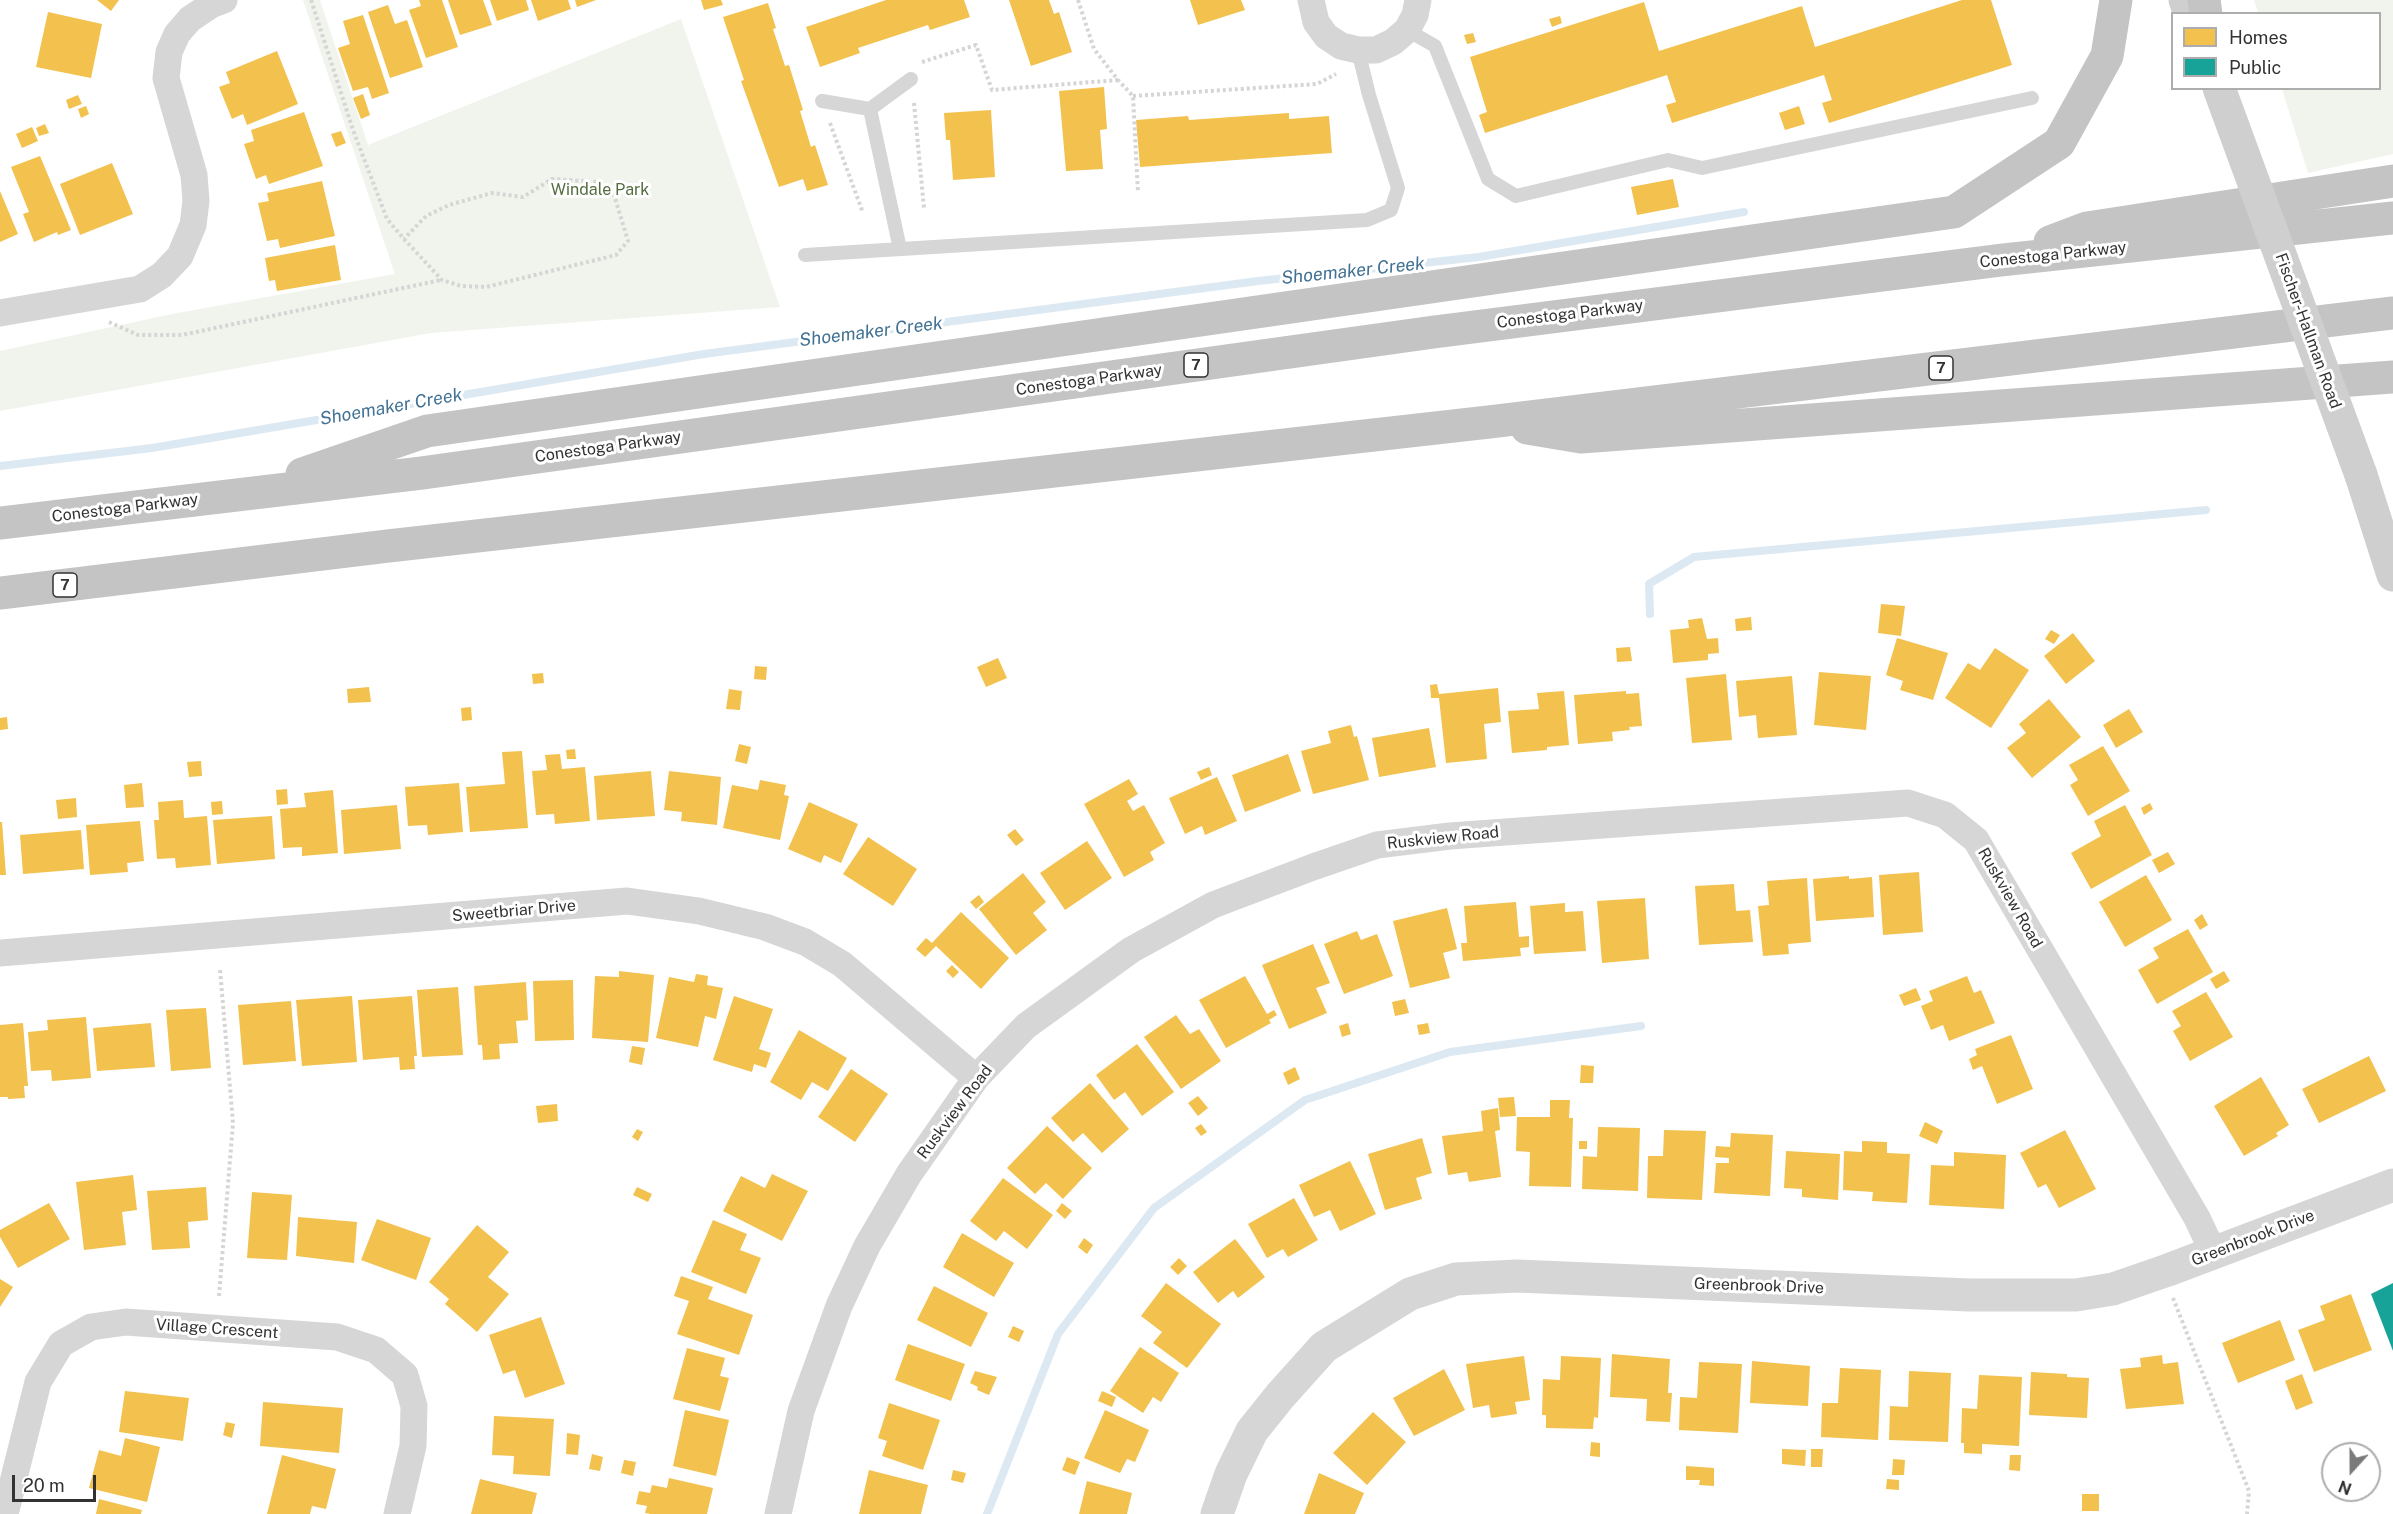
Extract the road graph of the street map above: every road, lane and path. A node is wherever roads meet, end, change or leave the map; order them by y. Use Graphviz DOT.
graph roads {
  1 [pos="224,0"];
  2 [pos="310,0"];
  3 [pos="1078,0"];
  4 [pos="1311,0"];
  5 [pos="1418,0"];
  6 [pos="2116,0"];
  7 [pos="1407,30"];
  8 [pos="1358,50"];
  9 [pos="1337,74"];
  10 [pos="911,79"];
  11 [pos="1118,80"];
  12 [pos="2220,90"];
  13 [pos="1133,96"];
  14 [pos="2032,98"];
  15 [pos="822,101"];
  16 [pos="870,109"];
  17 [pos="2393,181"];
  18 [pos="1138,193"];
  19 [pos="924,208"];
  20 [pos="862,213"];
  21 [pos="2393,218"];
  22 [pos="404,239"];
  23 [pos="900,249"];
  24 [pos="805,255"];
  25 [pos="2002,260"];
  26 [pos="442,280"];
  27 [pos="86,300"];
  28 [pos="0,313"];
  29 [pos="2393,313"];
  30 [pos="2393,377"];
  31 [pos="1489,422"];
  32 [pos="243,494"];
  33 [pos="0,523"];
  34 [pos="2393,575"];
  35 [pos="0,593"];
  36 [pos="0,953"];
  37 [pos="220,969"];
  38 [pos="976,1078"];
  39 [pos="2393,1185"];
  40 [pos="2214,1252"];
  41 [pos="219,1296"];
  42 [pos="2172,1296"];
  43 [pos="5,1514"];
  44 [pos="397,1514"];
  45 [pos="778,1514"];
  46 [pos="1217,1514"];
  47 [pos="2247,1514"];
  1 -- 27 [label="street"];
  2 -- 22 [label="path"];
  3 -- 11 [label="path"];
  4 -- 8 [label="street"];
  5 -- 7 [label="street"];
  6 -- 32 [label="highway"];
  7 -- 8 [label="street"];
  7 -- 14 [label="lane"];
  8 -- 23 [label="lane"];
  9 -- 13 [label="path"];
  10 -- 11 [label="path"];
  10 -- 16 [label="lane"];
  10 -- 19 [label="path"];
  11 -- 13 [label="path"];
  12 -- 34 [label="main road, Fischer-Hallman Road, bridge"];
  13 -- 18 [label="path"];
  15 -- 16 [label="lane"];
  15 -- 20 [label="path"];
  16 -- 23 [label="lane"];
  17 -- 25 [label="highway"];
  21 -- 25 [label="highway, Conestoga Parkway / 7"];
  22 -- 26 [label="path"];
  22 -- 26 [label="path"];
  23 -- 24 [label="lane"];
  25 -- 32 [label="highway, Conestoga Parkway / 7"];
  26 -- 27 [label="path"];
  27 -- 28 [label="street"];
  29 -- 31 [label="highway, 7"];
  30 -- 31 [label="highway"];
  31 -- 35 [label="highway, 7"];
  32 -- 33 [label="highway, Conestoga Parkway / 7"];
  36 -- 38 [label="street, Sweetbriar Drive"];
  37 -- 41 [label="path"];
  38 -- 40 [label="street, Ruskview Road"];
  38 -- 45 [label="street, Ruskview Road"];
  39 -- 40 [label="street, Greenbrook Drive"];
  40 -- 46 [label="street, Greenbrook Drive"];
  42 -- 47 [label="path"];
  43 -- 44 [label="street, Village Crescent"];
}
